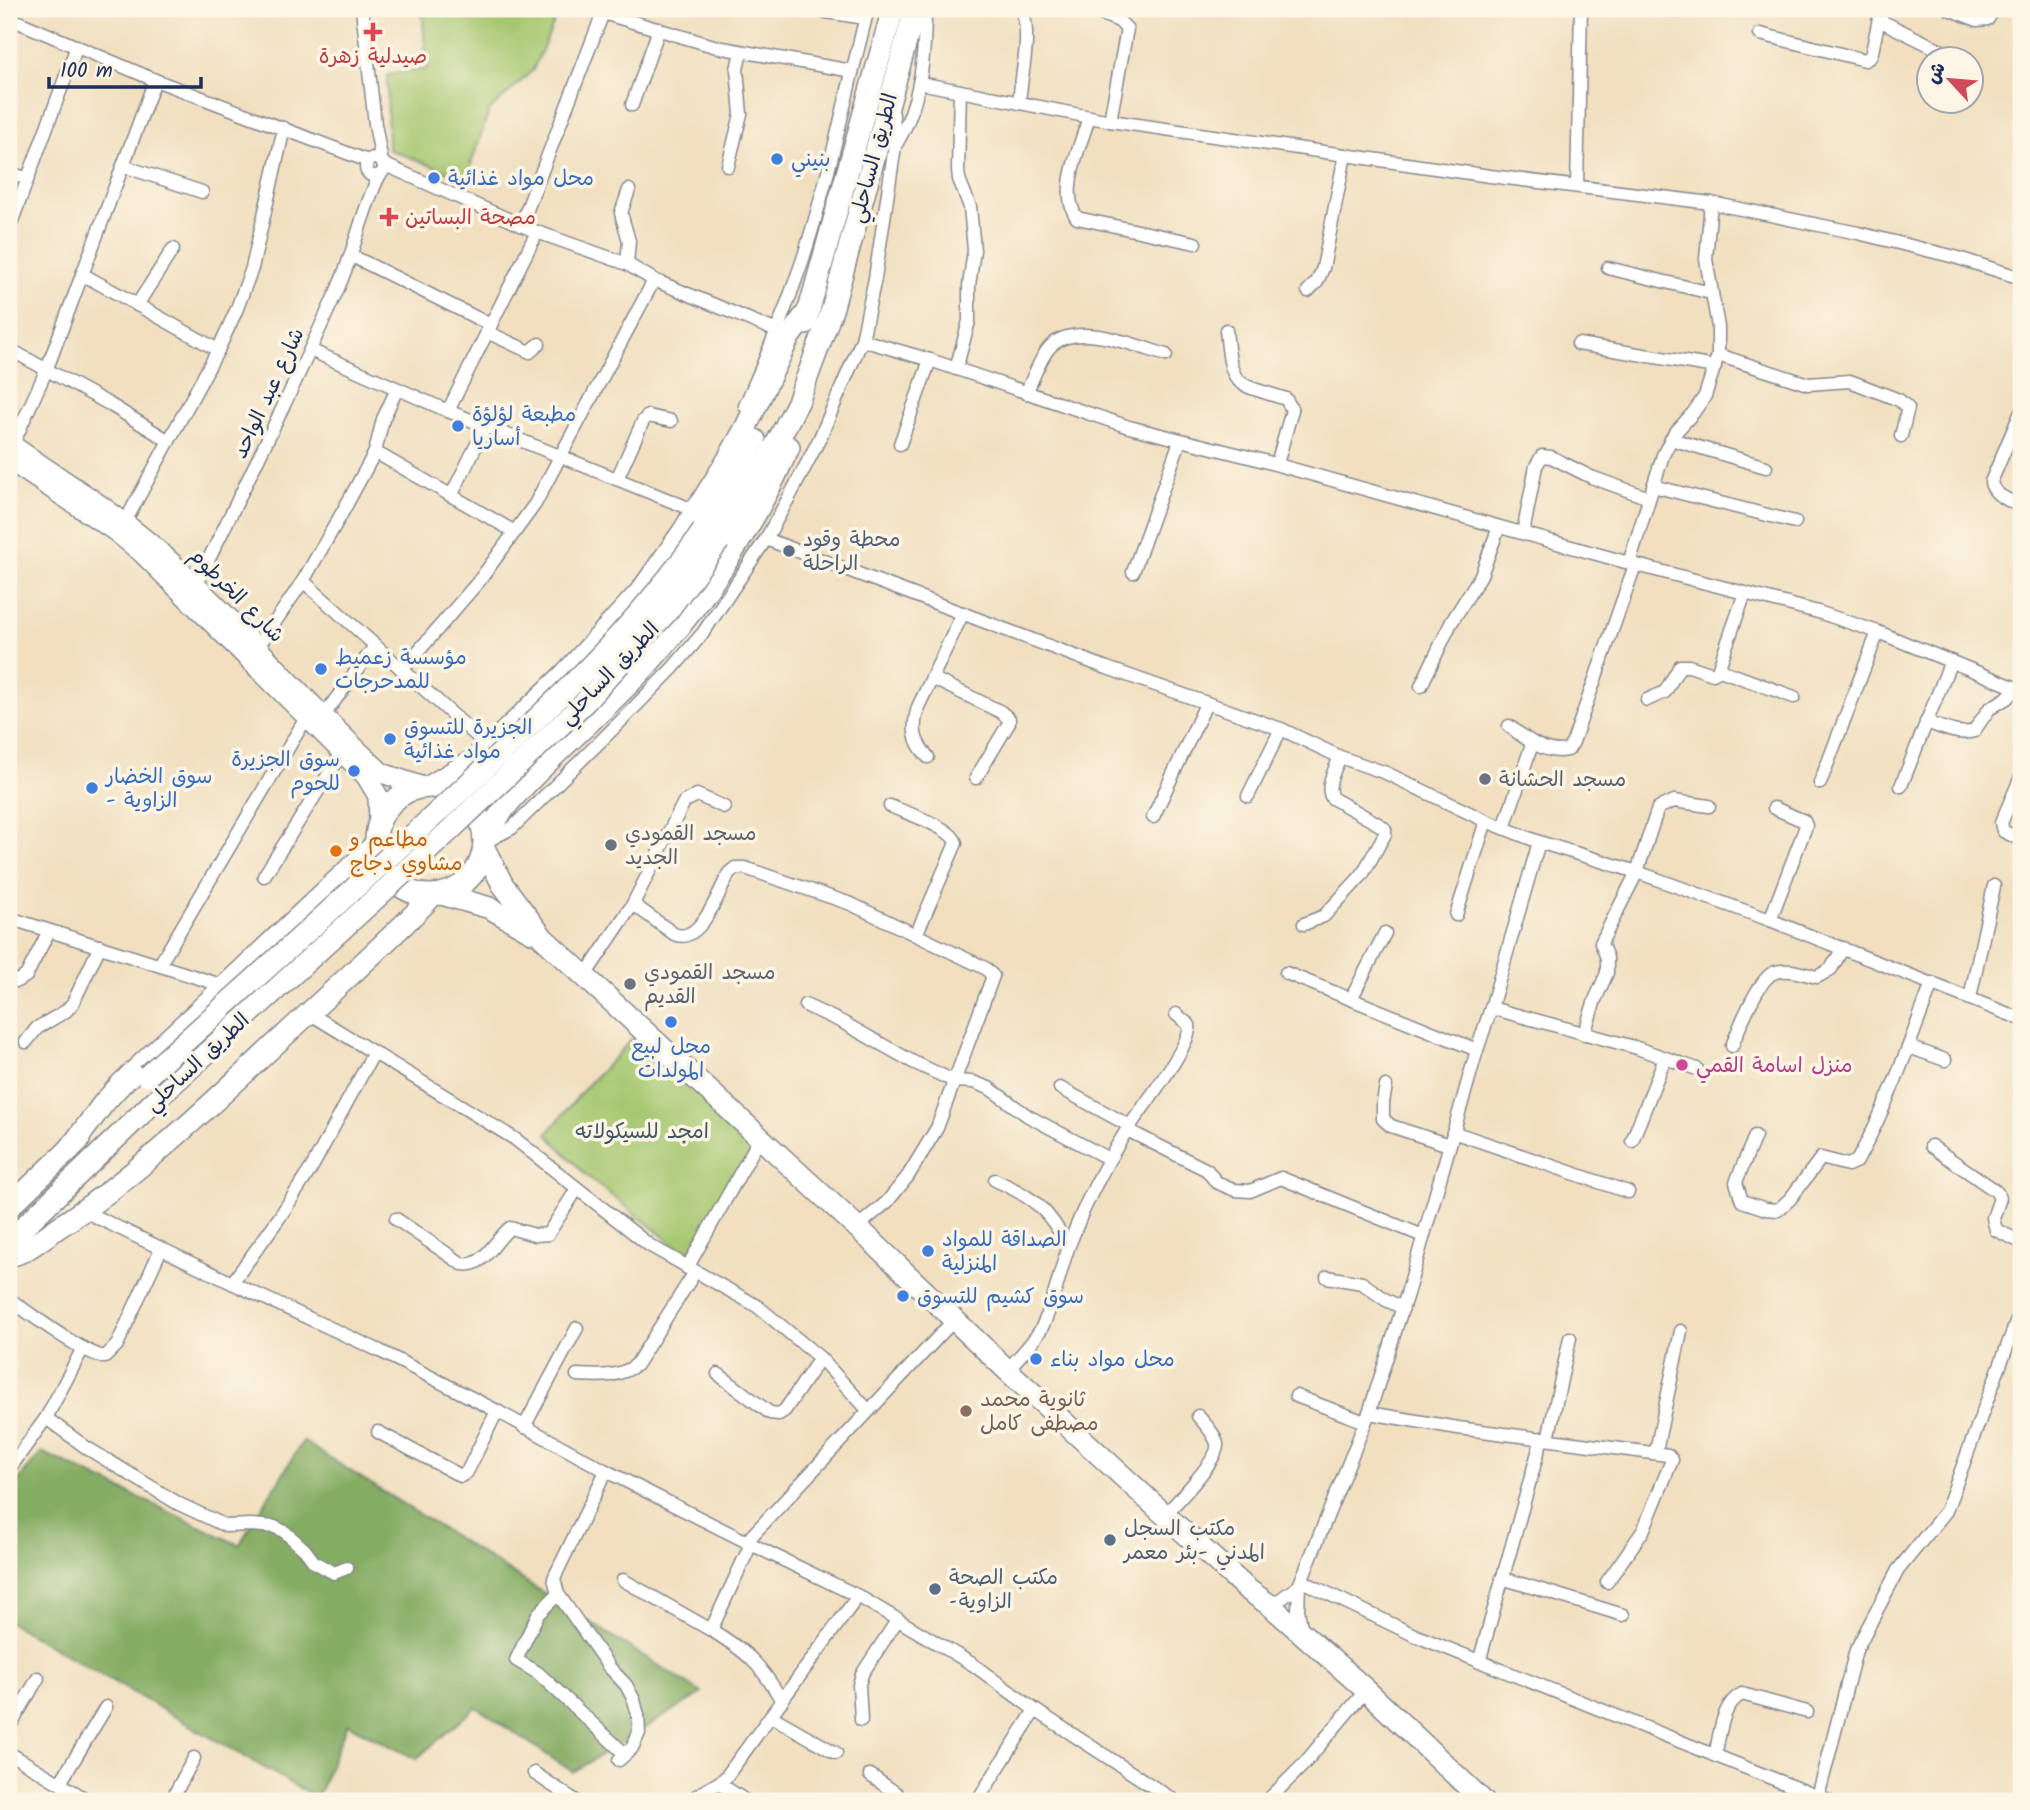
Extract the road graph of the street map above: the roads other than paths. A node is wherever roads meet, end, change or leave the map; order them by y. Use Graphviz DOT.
graph roads {
  1 [pos="362,9"];
  2 [pos="808,9"];
  3 [pos="893,9"];
  4 [pos="915,9"];
  5 [pos="925,9"];
  6 [pos="1022,9"];
  7 [pos="1089,9"];
  8 [pos="1581,9"];
  9 [pos="1652,9"];
  10 [pos="1949,9"];
  11 [pos="1994,9"];
  12 [pos="601,11"];
  13 [pos="1683,11"];
  14 [pos="866,13"];
  15 [pos="1880,14"];
  16 [pos="9,19"];
  17 [pos="659,29"];
  18 [pos="1760,34"];
  19 [pos="77,46"];
  20 [pos="1936,46"];
  21 [pos="741,52"];
  22 [pos="852,71"];
  23 [pos="155,80"];
  24 [pos="893,83"];
  25 [pos="920,83"];
  26 [pos="960,91"];
  27 [pos="1019,103"];
  28 [pos="632,105"];
  29 [pos="1089,117"];
  30 [pos="1111,121"];
  31 [pos="284,128"];
  32 [pos="895,146"];
  33 [pos="1345,155"];
  34 [pos="123,166"];
  35 [pos="729,166"];
  36 [pos="375,167"];
  37 [pos="9,173"];
  38 [pos="26,178"];
  39 [pos="1577,186"];
  40 [pos="629,190"];
  41 [pos="202,192"];
  42 [pos="1711,202"];
  43 [pos="521,225"];
  44 [pos="9,229"];
  45 [pos="537,232"];
  46 [pos="1195,243"];
  47 [pos="173,249"];
  48 [pos="352,256"];
  49 [pos="627,264"];
  50 [pos="1608,268"];
  51 [pos="82,274"];
  52 [pos="2021,278"];
  53 [pos="654,280"];
  54 [pos="1308,291"];
  55 [pos="1711,293"];
  56 [pos="137,305"];
  57 [pos="489,328"];
  58 [pos="1226,330"];
  59 [pos="777,331"];
  60 [pos="862,340"];
  61 [pos="539,344"];
  62 [pos="1578,344"];
  63 [pos="9,349"];
  64 [pos="218,350"];
  65 [pos="310,350"];
  66 [pos="1166,355"];
  67 [pos="930,360"];
  68 [pos="1716,361"];
  69 [pos="956,369"];
  70 [pos="46,371"];
  71 [pos="397,389"];
  72 [pos="1026,393"];
  73 [pos="798,402"];
  74 [pos="448,411"];
  75 [pos="2021,412"];
  76 [pos="671,421"];
  77 [pos="486,426"];
  78 [pos="1901,436"];
  79 [pos="1671,439"];
  80 [pos="169,441"];
  81 [pos="1180,441"];
  82 [pos="900,444"];
  83 [pos="10,450"];
  84 [pos="375,452"];
  85 [pos="560,457"];
  86 [pos="1277,464"];
  87 [pos="1766,467"];
  88 [pos="617,479"];
  89 [pos="1651,492"];
  90 [pos="451,496"];
  91 [pos="2020,507"];
  92 [pos="125,522"];
  93 [pos="1795,522"];
  94 [pos="702,523"];
  95 [pos="1499,527"];
  96 [pos="515,532"];
  97 [pos="1523,533"];
  98 [pos="766,539"];
  99 [pos="1632,564"];
  100 [pos="1133,572"];
  101 [pos="303,581"];
  102 [pos="190,590"];
  103 [pos="1745,593"];
  104 [pos="962,613"];
  105 [pos="1878,632"];
  106 [pos="375,646"];
  107 [pos="257,648"];
  108 [pos="1951,661"];
  109 [pos="402,670"];
  110 [pos="1720,670"];
  111 [pos="932,678"];
  112 [pos="1421,686"];
  113 [pos="2019,689"];
  114 [pos="1794,697"];
  115 [pos="1647,699"];
  116 [pos="1206,704"];
  117 [pos="315,717"];
  118 [pos="1926,722"];
  119 [pos="1509,726"];
  120 [pos="1281,729"];
  121 [pos="1532,744"];
  122 [pos="489,747"];
  123 [pos="342,754"];
  124 [pos="928,757"];
  125 [pos="1340,757"];
  126 [pos="976,778"];
  127 [pos="2021,778"];
  128 [pos="1820,783"];
  129 [pos="426,786"];
  130 [pos="1901,786"];
  131 [pos="1248,796"];
  132 [pos="890,806"];
  133 [pos="1709,806"];
  134 [pos="724,807"];
  135 [pos="1774,808"];
  136 [pos="1153,817"];
  137 [pos="1486,821"];
  138 [pos="379,822"];
  139 [pos="1504,828"];
  140 [pos="2021,840"];
  141 [pos="484,842"];
  142 [pos="1539,842"];
  143 [pos="376,844"];
  144 [pos="1637,872"];
  145 [pos="264,876"];
  146 [pos="1994,886"];
  147 [pos="437,895"];
  148 [pos="633,904"];
  149 [pos="1456,915"];
  150 [pos="9,918"];
  151 [pos="1769,920"];
  152 [pos="1304,924"];
  153 [pos="49,931"];
  154 [pos="1385,933"];
  155 [pos="916,935"];
  156 [pos="542,939"];
  157 [pos="100,946"];
  158 [pos="1843,948"];
  159 [pos="160,964"];
  160 [pos="1286,973"];
  161 [pos="584,976"];
  162 [pos="9,978"];
  163 [pos="1932,983"];
  164 [pos="224,986"];
  165 [pos="1970,998"];
  166 [pos="1351,999"];
  167 [pos="804,1005"];
  168 [pos="1491,1008"];
  169 [pos="309,1013"];
  170 [pos="1176,1014"];
  171 [pos="2021,1019"];
  172 [pos="1584,1034"];
  173 [pos="26,1042"];
  174 [pos="1732,1046"];
  175 [pos="1909,1047"];
  176 [pos="1477,1049"];
  177 [pos="373,1054"];
  178 [pos="1665,1058"];
  179 [pos="1945,1060"];
  180 [pos="1697,1069"];
  181 [pos="954,1082"];
  182 [pos="1386,1086"];
  183 [pos="1060,1088"];
  184 [pos="1128,1128"];
  185 [pos="1453,1132"];
  186 [pos="1755,1136"];
  187 [pos="760,1138"];
  188 [pos="1632,1141"];
  189 [pos="1449,1145"];
  190 [pos="1931,1146"];
  191 [pos="69,1150"];
  192 [pos="1109,1159"];
  193 [pos="995,1180"];
  194 [pos="577,1189"];
  195 [pos="1628,1192"];
  196 [pos="12,1199"];
  197 [pos="84,1211"];
  198 [pos="396,1219"];
  199 [pos="857,1227"];
  200 [pos="1423,1236"];
  201 [pos="9,1241"];
  202 [pos="2021,1242"];
  203 [pos="1068,1247"];
  204 [pos="161,1248"];
  205 [pos="9,1256"];
  206 [pos="691,1270"];
  207 [pos="1327,1277"];
  208 [pos="232,1283"];
  209 [pos="9,1299"];
  210 [pos="1403,1307"];
  211 [pos="2021,1310"];
  212 [pos="954,1320"];
  213 [pos="577,1328"];
  214 [pos="1681,1331"];
  215 [pos="1570,1338"];
  216 [pos="83,1348"];
  217 [pos="820,1358"];
  218 [pos="1007,1370"];
  219 [pos="718,1374"];
  220 [pos="577,1375"];
  221 [pos="1296,1396"];
  222 [pos="868,1410"];
  223 [pos="497,1411"];
  224 [pos="1198,1416"];
  225 [pos="46,1418"];
  226 [pos="1366,1418"];
  227 [pos="524,1427"];
  228 [pos="378,1432"];
  229 [pos="1545,1439"];
  230 [pos="1656,1451"];
  231 [pos="9,1469"];
  232 [pos="606,1471"];
  233 [pos="1165,1515"];
  234 [pos="748,1543"];
  235 [pos="347,1568"];
  236 [pos="1502,1578"];
  237 [pos="623,1580"];
  238 [pos="1301,1583"];
  239 [pos="1606,1583"];
  240 [pos="1247,1589"];
  241 [pos="558,1594"];
  242 [pos="858,1595"];
  243 [pos="1271,1606"];
  244 [pos="1623,1615"];
  245 [pos="898,1619"];
  246 [pos="711,1630"];
  247 [pos="1303,1634"];
  248 [pos="1479,1662"];
  249 [pos="38,1678"];
  250 [pos="1362,1695"];
  251 [pos="782,1700"];
  252 [pos="106,1707"];
  253 [pos="1035,1710"];
  254 [pos="1807,1712"];
  255 [pos="771,1716"];
  256 [pos="861,1720"];
  257 [pos="9,1728"];
  258 [pos="9,1753"];
  259 [pos="836,1753"];
  260 [pos="1715,1756"];
  261 [pos="194,1758"];
  262 [pos="534,1773"];
  263 [pos="870,1775"];
  264 [pos="1447,1777"];
  265 [pos="60,1783"];
  266 [pos="720,1784"];
  267 [pos="979,1798"];
  268 [pos="1824,1799"];
  269 [pos="89,1801"];
  270 [pos="171,1801"];
  271 [pos="576,1801"];
  272 [pos="691,1801"];
  273 [pos="746,1801"];
  274 [pos="894,1801"];
  275 [pos="1175,1801"];
  276 [pos="1267,1801"];
  277 [pos="1463,1801"];
  278 [pos="1483,1801"];
  1 -- 36 [label="street, شارع عبد الواحد"];
  2 -- 14 [label="street"];
  3 -- 94 [label="highway, الطريق الساحلي"];
  4 -- 24 [label="highway, الطريق الساحلي"];
  5 -- 25 [label="street"];
  6 -- 27 [label="street"];
  7 -- 30 [label="street"];
  8 -- 39 [label="street"];
  9 -- 13 [label="street"];
  10 -- 11 [label="street"];
  12 -- 17 [label="street"];
  12 -- 43 [label="street"];
  14 -- 22 [label="street"];
  15 -- 18 [label="street"];
  15 -- 20 [label="street"];
  16 -- 19 [label="street"];
  17 -- 21 [label="street"];
  17 -- 28 [label="street"];
  19 -- 23 [label="street"];
  19 -- 38 [label="street"];
  21 -- 22 [label="street"];
  21 -- 35 [label="street"];
  22 -- 59 [label="street"];
  23 -- 31 [label="street"];
  23 -- 34 [label="street"];
  24 -- 32 [label="street"];
  24 -- 73 [label="highway, الطريق الساحلي"];
  25 -- 26 [label="street"];
  25 -- 32 [label="street"];
  26 -- 27 [label="street"];
  26 -- 69 [label="street"];
  27 -- 29 [label="street"];
  29 -- 30 [label="street"];
  29 -- 46 [label="street"];
  30 -- 33 [label="street"];
  31 -- 36 [label="street"];
  31 -- 64 [label="street"];
  32 -- 60 [label="street"];
  33 -- 39 [label="street"];
  33 -- 54 [label="street"];
  34 -- 41 [label="street"];
  34 -- 51 [label="street"];
  36 -- 43 [label="street"];
  36 -- 48 [label="street, شارع عبد الواحد"];
  37 -- 38 [label="street"];
  38 -- 44 [label="street"];
  39 -- 42 [label="street"];
  40 -- 49 [label="street"];
  42 -- 52 [label="street"];
  42 -- 55 [label="street"];
  43 -- 45 [label="street"];
  45 -- 49 [label="street"];
  45 -- 57 [label="street"];
  47 -- 56 [label="street"];
  48 -- 57 [label="street"];
  48 -- 65 [label="street, شارع عبد الواحد"];
  49 -- 53 [label="street"];
  50 -- 55 [label="street"];
  51 -- 56 [label="street"];
  51 -- 70 [label="street"];
  53 -- 59 [label="street"];
  53 -- 85 [label="street"];
  55 -- 68 [label="street"];
  56 -- 64 [label="street"];
  57 -- 61 [label="street"];
  57 -- 74 [label="street"];
  58 -- 86 [label="street"];
  59 -- 94 [label="street"];
  60 -- 67 [label="street"];
  60 -- 98 [label="street"];
  62 -- 68 [label="street"];
  63 -- 70 [label="street"];
  64 -- 80 [label="street"];
  65 -- 71 [label="street"];
  65 -- 102 [label="street, شارع عبد الواحد"];
  66 -- 72 [label="street"];
  67 -- 69 [label="street"];
  67 -- 82 [label="street"];
  68 -- 78 [label="street"];
  68 -- 79 [label="street"];
  69 -- 72 [label="street"];
  70 -- 80 [label="street"];
  70 -- 83 [label="street"];
  71 -- 74 [label="street"];
  71 -- 84 [label="street"];
  72 -- 81 [label="street"];
  73 -- 94 [label="highway, الطريق الساحلي"];
  73 -- 141 [label="highway"];
  74 -- 77 [label="street"];
  75 -- 91 [label="street"];
  76 -- 88 [label="street"];
  77 -- 85 [label="street"];
  77 -- 90 [label="street"];
  79 -- 87 [label="street"];
  79 -- 89 [label="street"];
  80 -- 92 [label="street"];
  81 -- 86 [label="street"];
  81 -- 100 [label="street"];
  83 -- 92 [label="main road, شارع الخرطوم"];
  83 -- 102 [label="main road, شارع الخرطوم"];
  84 -- 90 [label="street"];
  84 -- 101 [label="street"];
  85 -- 88 [label="street"];
  85 -- 96 [label="street"];
  86 -- 95 [label="street"];
  88 -- 94 [label="street"];
  89 -- 93 [label="street"];
  89 -- 97 [label="street"];
  89 -- 99 [label="street"];
  90 -- 96 [label="street"];
  92 -- 102 [label="main road, شارع الخرطوم"];
  94 -- 122 [label="highway"];
  94 -- 191 [label="highway, الطريق الساحلي, bridge"];
  94 -- 201 [label="highway, الطريق الساحلي, bridge"];
  95 -- 97 [label="street"];
  95 -- 112 [label="street"];
  96 -- 109 [label="street"];
  97 -- 99 [label="street"];
  98 -- 104 [label="street"];
  98 -- 141 [label="street"];
  99 -- 103 [label="street"];
  99 -- 121 [label="street"];
  101 -- 106 [label="street"];
  101 -- 107 [label="street"];
  102 -- 107 [label="main road, شارع الخرطوم"];
  102 -- 117 [label="main road, شارع الخرطوم"];
  103 -- 105 [label="street"];
  103 -- 110 [label="street"];
  104 -- 111 [label="street"];
  104 -- 116 [label="street"];
  105 -- 108 [label="street"];
  105 -- 128 [label="street"];
  106 -- 109 [label="street"];
  106 -- 117 [label="street"];
  107 -- 117 [label="main road, شارع الخرطوم"];
  108 -- 113 [label="street"];
  108 -- 118 [label="street"];
  109 -- 122 [label="street"];
  110 -- 114 [label="street"];
  110 -- 115 [label="street"];
  111 -- 124 [label="street"];
  111 -- 126 [label="street"];
  113 -- 118 [label="street"];
  116 -- 120 [label="street"];
  116 -- 136 [label="street"];
  117 -- 123 [label="main road, شارع الخرطوم"];
  117 -- 129 [label="main road, شارع الخرطوم"];
  117 -- 159 [label="street"];
  118 -- 130 [label="street"];
  119 -- 121 [label="street"];
  120 -- 125 [label="street"];
  120 -- 131 [label="street"];
  121 -- 139 [label="street"];
  122 -- 129 [label="highway"];
  123 -- 138 [label="main road, شارع الخرطوم"];
  123 -- 145 [label="street"];
  125 -- 137 [label="street"];
  125 -- 152 [label="street"];
  127 -- 140 [label="street"];
  129 -- 138 [label="highway"];
  129 -- 141 [label="highway"];
  132 -- 155 [label="street"];
  133 -- 144 [label="street"];
  134 -- 148 [label="street"];
  135 -- 151 [label="street"];
  137 -- 139 [label="street"];
  137 -- 149 [label="street"];
  138 -- 143 [label="highway"];
  139 -- 142 [label="street"];
  141 -- 147 [label="highway"];
  141 -- 156 [label="highway"];
  142 -- 144 [label="street"];
  142 -- 168 [label="street"];
  143 -- 147 [label="highway"];
  143 -- 164 [label="highway"];
  144 -- 151 [label="street"];
  144 -- 172 [label="street"];
  146 -- 165 [label="street"];
  147 -- 156 [label="highway"];
  147 -- 169 [label="highway"];
  148 -- 155 [label="street"];
  148 -- 161 [label="street"];
  150 -- 153 [label="street"];
  151 -- 158 [label="street"];
  153 -- 157 [label="street"];
  153 -- 162 [label="street"];
  154 -- 166 [label="street"];
  155 -- 181 [label="street"];
  156 -- 161 [label="highway"];
  157 -- 159 [label="street"];
  157 -- 173 [label="street"];
  158 -- 163 [label="street"];
  158 -- 174 [label="street"];
  159 -- 164 [label="street"];
  160 -- 166 [label="street"];
  161 -- 187 [label="highway"];
  163 -- 165 [label="street"];
  163 -- 175 [label="street"];
  164 -- 191 [label="highway"];
  165 -- 171 [label="street"];
  166 -- 176 [label="street"];
  167 -- 181 [label="street"];
  168 -- 172 [label="street"];
  168 -- 176 [label="street"];
  169 -- 177 [label="street"];
  169 -- 197 [label="highway"];
  170 -- 184 [label="street"];
  172 -- 178 [label="street"];
  175 -- 179 [label="street"];
  175 -- 186 [label="street"];
  176 -- 185 [label="street"];
  177 -- 194 [label="street"];
  177 -- 208 [label="street"];
  178 -- 180 [label="street"];
  178 -- 188 [label="street"];
  181 -- 192 [label="street"];
  181 -- 199 [label="street"];
  182 -- 189 [label="street"];
  183 -- 184 [label="street"];
  184 -- 192 [label="street"];
  184 -- 200 [label="street"];
  185 -- 189 [label="street"];
  185 -- 195 [label="street"];
  187 -- 199 [label="highway"];
  187 -- 206 [label="street"];
  189 -- 200 [label="street"];
  190 -- 202 [label="street"];
  191 -- 196 [label="highway, الطريق الساحلي"];
  192 -- 203 [label="street"];
  193 -- 203 [label="street"];
  194 -- 198 [label="street"];
  194 -- 206 [label="street"];
  197 -- 204 [label="street"];
  197 -- 205 [label="highway"];
  199 -- 212 [label="highway"];
  200 -- 210 [label="street"];
  203 -- 218 [label="street"];
  204 -- 208 [label="street"];
  204 -- 216 [label="street"];
  206 -- 217 [label="street"];
  206 -- 220 [label="street"];
  207 -- 210 [label="street"];
  208 -- 223 [label="street"];
  209 -- 216 [label="street"];
  210 -- 226 [label="street"];
  211 -- 268 [label="street"];
  212 -- 218 [label="highway"];
  212 -- 222 [label="street"];
  213 -- 227 [label="street"];
  214 -- 230 [label="street"];
  215 -- 229 [label="street"];
  216 -- 225 [label="street"];
  217 -- 219 [label="street"];
  217 -- 222 [label="street"];
  218 -- 233 [label="highway"];
  221 -- 226 [label="street"];
  222 -- 234 [label="street"];
  223 -- 227 [label="street"];
  223 -- 228 [label="street"];
  224 -- 233 [label="street"];
  225 -- 231 [label="street"];
  225 -- 235 [label="street"];
  226 -- 229 [label="street"];
  226 -- 238 [label="street"];
  227 -- 232 [label="street"];
  229 -- 230 [label="street"];
  229 -- 236 [label="street"];
  230 -- 239 [label="street"];
  232 -- 234 [label="street"];
  232 -- 241 [label="street"];
  233 -- 240 [label="highway"];
  234 -- 242 [label="street"];
  234 -- 246 [label="street"];
  236 -- 244 [label="street"];
  236 -- 248 [label="street"];
  237 -- 246 [label="street"];
  238 -- 243 [label="street"];
  238 -- 247 [label="street"];
  238 -- 248 [label="street"];
  240 -- 243 [label="highway"];
  240 -- 250 [label="highway"];
  241 -- 241 [label="street"];
  242 -- 245 [label="street"];
  242 -- 251 [label="street"];
  243 -- 247 [label="highway"];
  245 -- 253 [label="street"];
  245 -- 256 [label="street"];
  246 -- 251 [label="street"];
  247 -- 250 [label="highway"];
  248 -- 260 [label="street"];
  249 -- 257 [label="street"];
  250 -- 264 [label="highway"];
  250 -- 276 [label="street"];
  251 -- 255 [label="street"];
  252 -- 265 [label="street"];
  253 -- 267 [label="street"];
  253 -- 275 [label="street"];
  254 -- 260 [label="street"];
  255 -- 259 [label="street"];
  255 -- 266 [label="street"];
  258 -- 265 [label="street"];
  260 -- 268 [label="street"];
  261 -- 270 [label="street"];
  262 -- 271 [label="street"];
  263 -- 274 [label="street"];
  264 -- 277 [label="highway"];
  264 -- 278 [label="highway"];
  265 -- 269 [label="street"];
  266 -- 272 [label="street"];
  266 -- 273 [label="street"];
}
